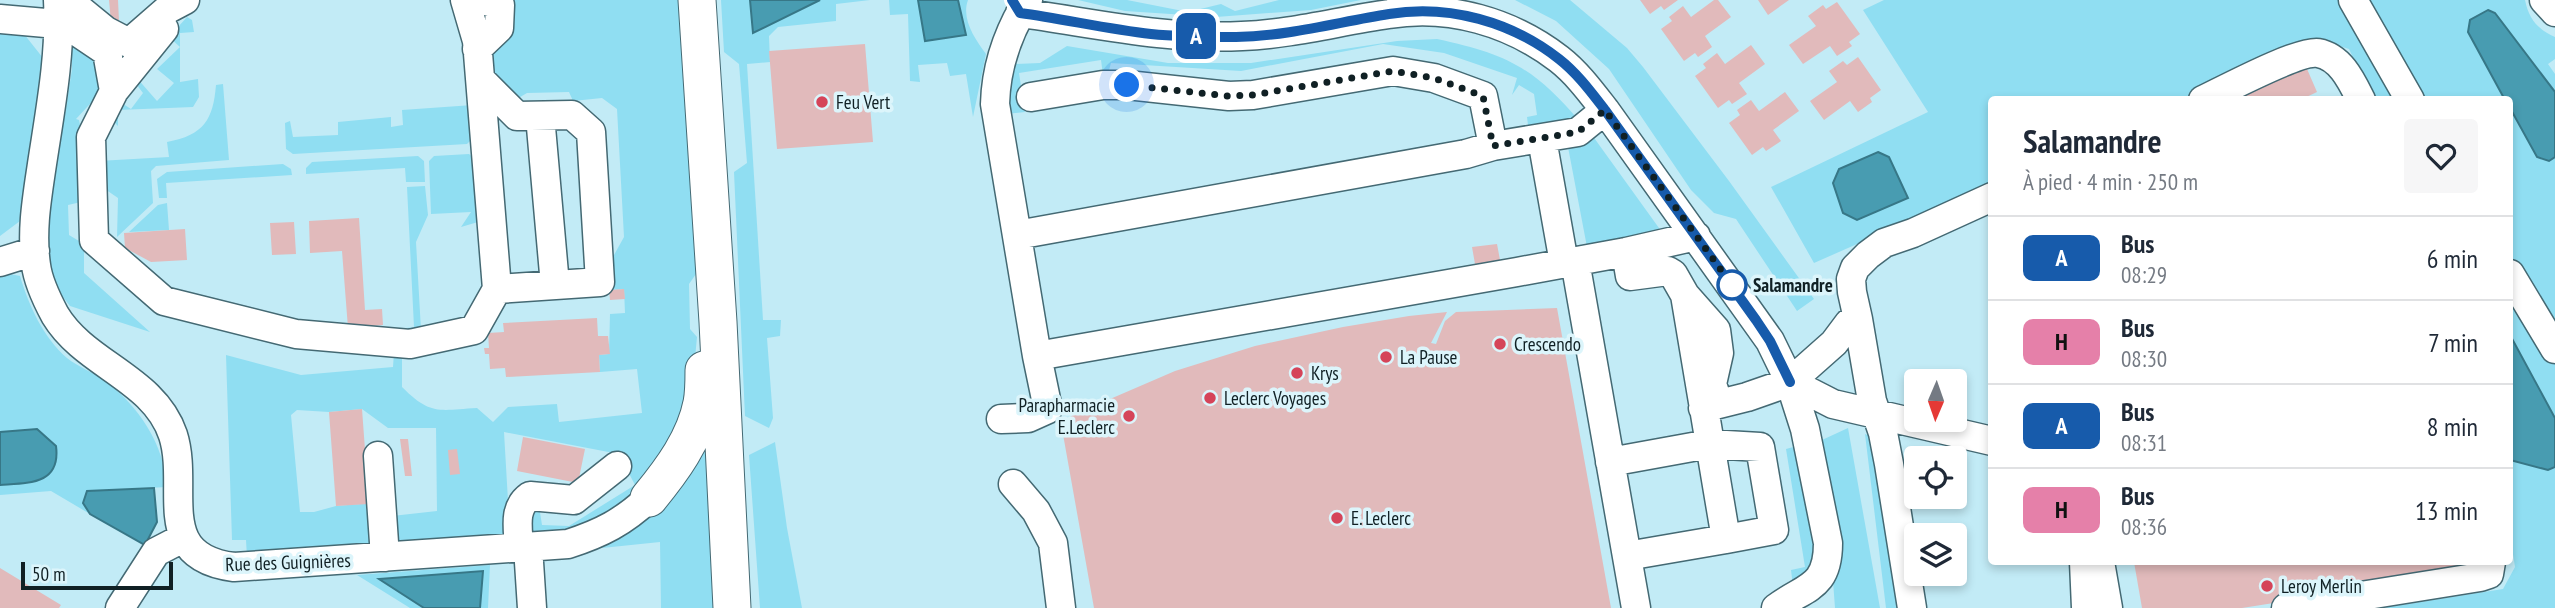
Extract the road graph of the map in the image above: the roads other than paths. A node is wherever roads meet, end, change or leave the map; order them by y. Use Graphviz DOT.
graph roads {
  1 [pos="184,0"];
  2 [pos="193,0"];
  3 [pos="465,0"];
  4 [pos="483,0"];
  5 [pos="697,0"];
  6 [pos="2353,0"];
  7 [pos="2544,0"];
  8 [pos="1024,3"];
  9 [pos="60,11"];
  10 [pos="2555,12"];
  11 [pos="0,19"];
  12 [pos="477,49"];
  13 [pos="480,79"];
  14 [pos="114,90"];
  15 [pos="2212,96"];
  16 [pos="2359,96"];
  17 [pos="2408,96"];
  18 [pos="1031,97"];
  19 [pos="1605,110"];
  20 [pos="540,116"];
  21 [pos="1542,139"];
  22 [pos="1493,146"];
  23 [pos="1988,199"];
  24 [pos="1017,235"];
  25 [pos="1696,236"];
  26 [pos="35,251"];
  27 [pos="1626,252"];
  28 [pos="0,262"];
  29 [pos="1569,262"];
  30 [pos="2513,279"];
  31 [pos="555,285"];
  32 [pos="497,289"];
  33 [pos="1858,319"];
  34 [pos="718,322"];
  35 [pos="2555,349"];
  36 [pos="1037,356"];
  37 [pos="1790,382"];
  38 [pos="1711,406"];
  39 [pos="1876,414"];
  40 [pos="1001,419"];
  41 [pos="1988,440"];
  42 [pos="1709,444"];
  43 [pos="378,456"];
  44 [pos="1611,462"];
  45 [pos="617,466"];
  46 [pos="1013,484"];
  47 [pos="649,498"];
  48 [pos="183,538"];
  49 [pos="1726,539"];
  50 [pos="523,547"];
  51 [pos="1627,556"];
  52 [pos="385,557"];
  53 [pos="2084,565"];
  54 [pos="2101,565"];
  55 [pos="2490,565"];
  56 [pos="120,608"];
  57 [pos="532,608"];
  58 [pos="732,608"];
  59 [pos="1061,608"];
  60 [pos="1636,608"];
  61 [pos="1776,608"];
  62 [pos="1912,608"];
  63 [pos="2087,608"];
  64 [pos="2108,608"];
  65 [pos="2286,608"];
  1 -- 9 [label="street"];
  2 -- 14 [label="street"];
  3 -- 12 [label="street"];
  4 -- 12 [label="street"];
  5 -- 34 [label="main road"];
  6 -- 17 [label="street"];
  7 -- 10 [label="street"];
  8 -- 19 [label="street"];
  8 -- 24 [label="street"];
  9 -- 11 [label="street"];
  9 -- 14 [label="street"];
  9 -- 26 [label="street"];
  12 -- 13 [label="street"];
  13 -- 20 [label="street"];
  13 -- 32 [label="street"];
  14 -- 32 [label="street"];
  15 -- 16 [label="street"];
  18 -- 22 [label="street"];
  19 -- 21 [label="street"];
  19 -- 25 [label="street"];
  20 -- 31 [label="street"];
  20 -- 31 [label="street"];
  21 -- 22 [label="street"];
  21 -- 29 [label="street"];
  22 -- 24 [label="street"];
  23 -- 33 [label="street"];
  24 -- 36 [label="street"];
  25 -- 27 [label="street"];
  25 -- 37 [label="street"];
  26 -- 28 [label="street"];
  26 -- 48 [label="street"];
  27 -- 29 [label="street"];
  27 -- 38 [label="street"];
  29 -- 36 [label="street"];
  29 -- 44 [label="street"];
  30 -- 35 [label="street"];
  31 -- 32 [label="street"];
  33 -- 37 [label="street"];
  33 -- 39 [label="street"];
  34 -- 47 [label="main road"];
  34 -- 58 [label="main road"];
  36 -- 40 [label="street"];
  37 -- 38 [label="street"];
  37 -- 39 [label="street"];
  37 -- 61 [label="street"];
  38 -- 42 [label="street"];
  39 -- 41 [label="street"];
  39 -- 62 [label="street"];
  42 -- 44 [label="street"];
  42 -- 49 [label="street"];
  42 -- 49 [label="street"];
  43 -- 52 [label="street"];
  44 -- 51 [label="street"];
  45 -- 50 [label="street"];
  46 -- 59 [label="street"];
  47 -- 50 [label="street, Rue des Guignières"];
  48 -- 52 [label="street, Rue des Guignières"];
  48 -- 56 [label="street"];
  49 -- 51 [label="street"];
  50 -- 52 [label="street, Rue des Guignières"];
  50 -- 57 [label="street"];
  51 -- 60 [label="street"];
  53 -- 63 [label="street"];
  54 -- 64 [label="street"];
  55 -- 65 [label="street"];
}
